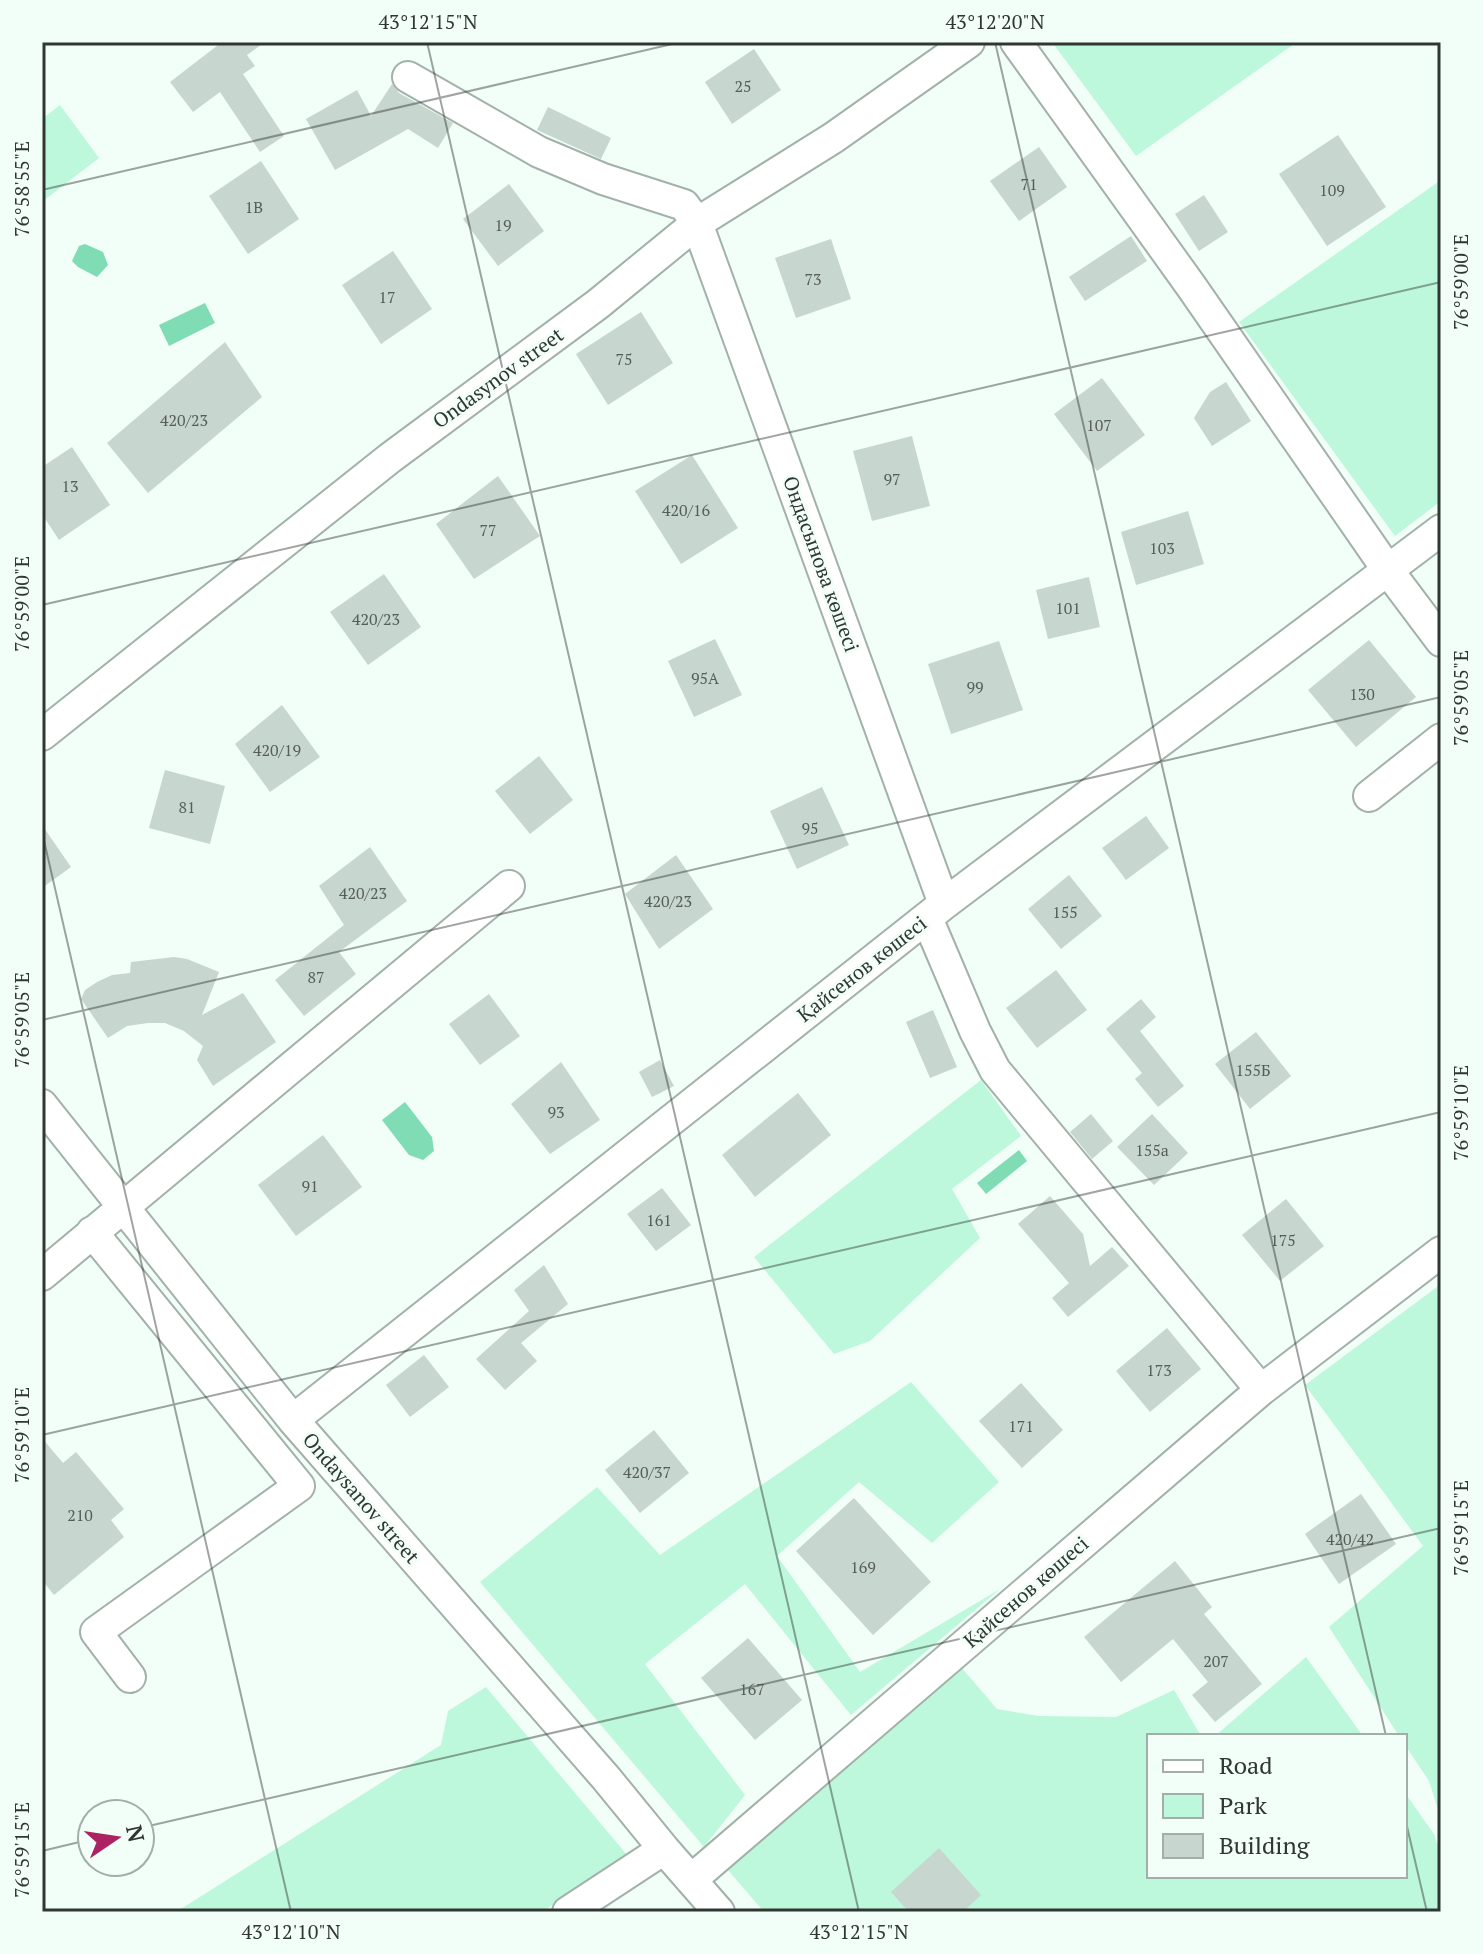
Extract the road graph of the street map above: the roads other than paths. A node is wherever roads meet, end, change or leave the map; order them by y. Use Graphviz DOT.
graph roads {
  1 [pos="969,42"];
  2 [pos="1016,42"];
  3 [pos="408,77"];
  4 [pos="697,223"];
  5 [pos="1441,530"];
  6 [pos="1387,569"];
  7 [pos="1441,641"];
  8 [pos="42,735"];
  9 [pos="1441,739"];
  10 [pos="1369,796"];
  11 [pos="509,886"];
  12 [pos="936,911"];
  13 [pos="42,1105"];
  14 [pos="121,1207"];
  15 [pos="92,1232"];
  16 [pos="1441,1252"];
  17 [pos="42,1275"];
  18 [pos="1261,1390"];
  19 [pos="293,1420"];
  20 [pos="130,1677"];
  21 [pos="664,1849"];
  22 [pos="691,1880"];
  23 [pos="568,1912"];
  24 [pos="719,1912"];
  1 -- 4 [label="street, Ondasynov street"];
  2 -- 6 [label="street"];
  3 -- 4 [label="street"];
  4 -- 8 [label="street, Ondasynov street"];
  4 -- 12 [label="street, Ондасынова көшесі"];
  5 -- 6 [label="street, Қайсенов көшесі"];
  6 -- 7 [label="street"];
  6 -- 12 [label="street, Қайсенов көшесі"];
  9 -- 10 [label="street"];
  11 -- 14 [label="street"];
  12 -- 18 [label="street, Ондасынова көшесі"];
  12 -- 19 [label="street, Қайсенов көшесі"];
  13 -- 14 [label="street, Ondaysanov street"];
  14 -- 15 [label="street"];
  14 -- 19 [label="street, Ondaysanov street"];
  15 -- 17 [label="street"];
  15 -- 20 [label="street"];
  16 -- 18 [label="street, Қайсенов көшесі"];
  18 -- 22 [label="street, Қайсенов көшесі"];
  19 -- 21 [label="street, Ondaysanov street"];
  21 -- 22 [label="street, Ondaysanov street"];
  21 -- 23 [label="street"];
  22 -- 24 [label="street, Ondaysanov street"];
}
